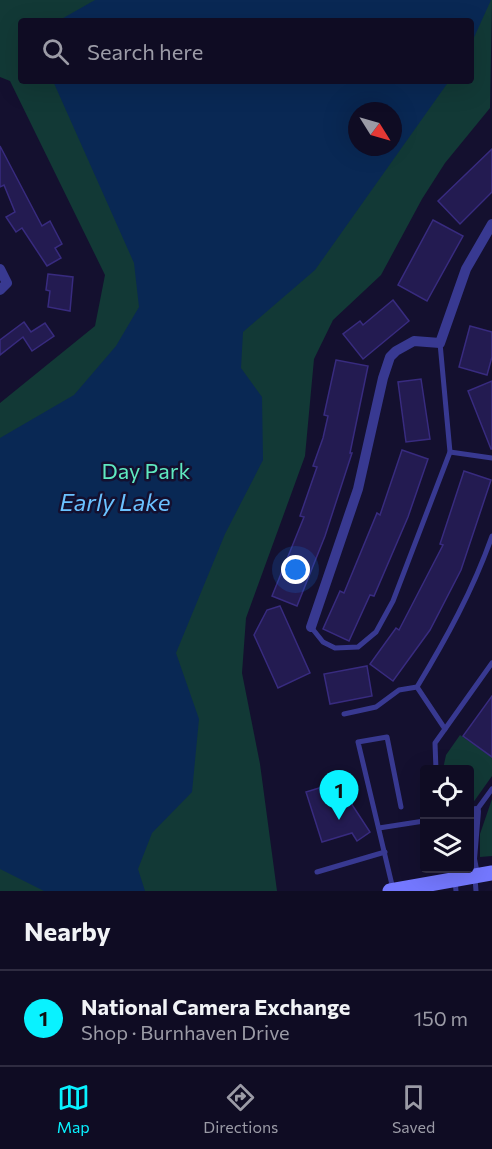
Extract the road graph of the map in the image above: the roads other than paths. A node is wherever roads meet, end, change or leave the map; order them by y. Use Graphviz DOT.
graph roads {
  1 [pos="492,224"];
  2 [pos="0,269"];
  3 [pos="0,290"];
  4 [pos="440,343"];
  5 [pos="450,452"];
  6 [pos="492,458"];
  7 [pos="492,536"];
  8 [pos="311,627"];
  9 [pos="492,663"];
  10 [pos="417,687"];
  11 [pos="344,714"];
  12 [pos="445,729"];
  13 [pos="436,765"];
  14 [pos="492,789"];
  15 [pos="401,807"];
  16 [pos="474,814"];
  17 [pos="473,819"];
  18 [pos="420,822"];
  19 [pos="379,828"];
  20 [pos="385,852"];
  21 [pos="317,872"];
  22 [pos="492,873"];
  23 [pos="475,875"];
  24 [pos="455,879"];
  25 [pos="391,891"];
  26 [pos="476,891"];
  1 -- 4 [label="street"];
  2 -- 3 [label="street"];
  4 -- 5 [label="lane"];
  4 -- 8 [label="street"];
  5 -- 6 [label="lane"];
  5 -- 8 [label="lane"];
  7 -- 10 [label="lane"];
  9 -- 12 [label="lane"];
  10 -- 11 [label="lane"];
  10 -- 12 [label="lane"];
  12 -- 13 [label="lane"];
  14 -- 16 [label="lane"];
  15 -- 19 [label="lane"];
  17 -- 23 [label="street"];
  18 -- 19 [label="lane"];
  19 -- 20 [label="lane"];
  20 -- 21 [label="lane"];
  20 -- 25 [label="lane"];
  22 -- 23 [label="street"];
  23 -- 24 [label="street"];
  23 -- 26 [label="lane"];
  24 -- 25 [label="street"];
}
